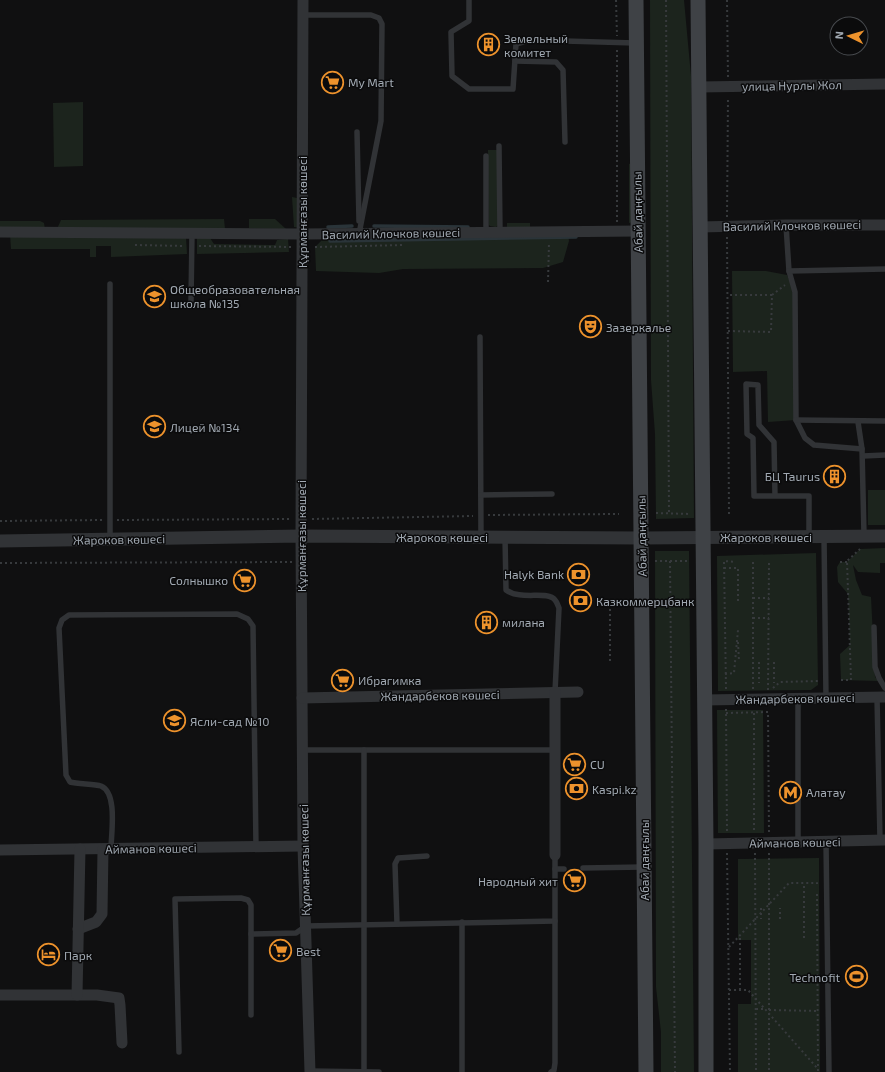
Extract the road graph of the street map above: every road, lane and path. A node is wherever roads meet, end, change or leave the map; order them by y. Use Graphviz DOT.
graph roads {
  1 [pos="303,0"];
  2 [pos="469,0"];
  3 [pos="616,0"];
  4 [pos="636,0"];
  5 [pos="666,0"];
  6 [pos="698,0"];
  7 [pos="727,0"];
  8 [pos="303,15"];
  9 [pos="617,43"];
  10 [pos="635,43"];
  11 [pos="515,61"];
  12 [pos="885,84"];
  13 [pos="699,87"];
  14 [pos="728,87"];
  15 [pos="358,132"];
  16 [pos="565,142"];
  17 [pos="500,146"];
  18 [pos="486,156"];
  19 [pos="617,223"];
  20 [pos="786,225"];
  21 [pos="885,225"];
  22 [pos="726,226"];
  23 [pos="700,227"];
  24 [pos="638,231"];
  25 [pos="0,232"];
  26 [pos="486,232"];
  27 [pos="500,232"];
  28 [pos="192,233"];
  29 [pos="298,234"];
  30 [pos="359,234"];
  31 [pos="549,242"];
  32 [pos="129,245"];
  33 [pos="192,246"];
  34 [pos="885,270"];
  35 [pos="789,271"];
  36 [pos="792,280"];
  37 [pos="548,282"];
  38 [pos="110,284"];
  39 [pos="727,294"];
  40 [pos="772,295"];
  41 [pos="191,302"];
  42 [pos="728,331"];
  43 [pos="480,337"];
  44 [pos="796,420"];
  45 [pos="885,421"];
  46 [pos="858,422"];
  47 [pos="862,448"];
  48 [pos="885,455"];
  49 [pos="863,456"];
  50 [pos="552,494"];
  51 [pos="481,495"];
  52 [pos="775,496"];
  53 [pos="619,514"];
  54 [pos="656,514"];
  55 [pos="669,514"];
  56 [pos="694,514"];
  57 [pos="729,514"];
  58 [pos="481,516"];
  59 [pos="301,519"];
  60 [pos="110,520"];
  61 [pos="0,521"];
  62 [pos="301,536"];
  63 [pos="809,536"];
  64 [pos="824,536"];
  65 [pos="864,536"];
  66 [pos="885,536"];
  67 [pos="482,537"];
  68 [pos="505,537"];
  69 [pos="703,537"];
  70 [pos="642,538"];
  71 [pos="110,539"];
  72 [pos="0,541"];
  73 [pos="860,549"];
  74 [pos="655,560"];
  75 [pos="301,561"];
  76 [pos="670,561"];
  77 [pos="689,561"];
  78 [pos="736,562"];
  79 [pos="753,562"];
  80 [pos="769,562"];
  81 [pos="840,562"];
  82 [pos="847,562"];
  83 [pos="0,563"];
  84 [pos="724,568"];
  85 [pos="753,598"];
  86 [pos="769,598"];
  87 [pos="738,602"];
  88 [pos="610,605"];
  89 [pos="753,618"];
  90 [pos="769,618"];
  91 [pos="874,627"];
  92 [pos="610,661"];
  93 [pos="739,661"];
  94 [pos="759,662"];
  95 [pos="774,662"];
  96 [pos="726,674"];
  97 [pos="841,680"];
  98 [pos="818,681"];
  99 [pos="759,683"];
  100 [pos="774,683"];
  101 [pos="885,688"];
  102 [pos="753,691"];
  103 [pos="555,692"];
  104 [pos="578,692"];
  105 [pos="881,697"];
  106 [pos="302,698"];
  107 [pos="798,698"];
  108 [pos="826,698"];
  109 [pos="726,699"];
  110 [pos="705,700"];
  111 [pos="754,712"];
  112 [pos="726,713"];
  113 [pos="302,750"];
  114 [pos="364,750"];
  115 [pos="555,750"];
  116 [pos="754,835"];
  117 [pos="769,835"];
  118 [pos="882,840"];
  119 [pos="798,842"];
  120 [pos="826,842"];
  121 [pos="706,844"];
  122 [pos="727,844"];
  123 [pos="303,846"];
  124 [pos="256,847"];
  125 [pos="80,849"];
  126 [pos="107,849"];
  127 [pos="0,850"];
  128 [pos="755,852"];
  129 [pos="768,852"];
  130 [pos="555,855"];
  131 [pos="427,856"];
  132 [pos="644,867"];
  133 [pos="583,868"];
  134 [pos="555,869"];
  135 [pos="564,869"];
  136 [pos="804,883"];
  137 [pos="769,905"];
  138 [pos="761,908"];
  139 [pos="780,908"];
  140 [pos="761,919"];
  141 [pos="780,919"];
  142 [pos="555,921"];
  143 [pos="462,922"];
  144 [pos="364,924"];
  145 [pos="397,924"];
  146 [pos="306,926"];
  147 [pos="78,929"];
  148 [pos="251,934"];
  149 [pos="740,938"];
  150 [pos="804,938"];
  151 [pos="729,946"];
  152 [pos="729,990"];
  153 [pos="740,990"];
  154 [pos="0,995"];
  155 [pos="77,995"];
  156 [pos="756,999"];
  157 [pos="756,1009"];
  158 [pos="767,1010"];
  159 [pos="818,1011"];
  160 [pos="769,1013"];
  161 [pos="251,1015"];
  162 [pos="122,1043"];
  163 [pos="179,1052"];
  164 [pos="818,1070"];
  165 [pos="310,1072"];
  166 [pos="364,1072"];
  167 [pos="379,1072"];
  168 [pos="462,1072"];
  169 [pos="551,1072"];
  170 [pos="646,1072"];
  171 [pos="675,1072"];
  172 [pos="706,1072"];
  173 [pos="730,1072"];
  174 [pos="756,1072"];
  175 [pos="769,1072"];
  176 [pos="829,1072"];
  1 -- 8 [label="street, Құрманғазы көшесі"];
  2 -- 11 [label="lane"];
  3 -- 9 [label="path"];
  4 -- 10 [label="main road, Абай даңғылы"];
  5 -- 55 [label="path"];
  6 -- 13 [label="main road"];
  7 -- 14 [label="path"];
  8 -- 29 [label="street, Құрманғазы көшесі"];
  8 -- 30 [label="lane"];
  9 -- 10 [label="lane"];
  9 -- 11 [label="lane"];
  9 -- 19 [label="path"];
  10 -- 24 [label="main road, Абай даңғылы"];
  11 -- 16 [label="lane"];
  12 -- 14 [label="street, улица Нурлы Жол"];
  13 -- 14 [label="street, улица Нурлы Жол"];
  13 -- 23 [label="main road"];
  14 -- 22 [label="path"];
  15 -- 30 [label="lane"];
  17 -- 27 [label="lane"];
  18 -- 26 [label="lane"];
  20 -- 21 [label="street, Василий Клочков көшесі"];
  20 -- 22 [label="street, Василий Клочков көшесі"];
  20 -- 35 [label="lane"];
  22 -- 23 [label="street, Василий Клочков көшесі"];
  22 -- 39 [label="path"];
  23 -- 69 [label="main road"];
  24 -- 27 [label="street, Василий Клочков көшесі"];
  24 -- 70 [label="main road, Абай даңғылы"];
  25 -- 28 [label="street, Василий Клочков көшесі"];
  26 -- 27 [label="street, Василий Клочков көшесі"];
  26 -- 30 [label="street, Василий Клочков көшесі"];
  28 -- 29 [label="street, Василий Клочков көшесі"];
  28 -- 33 [label="lane"];
  29 -- 30 [label="street, Василий Клочков көшесі"];
  29 -- 33 [label="path"];
  29 -- 59 [label="street, Құрманғазы көшесі"];
  31 -- 37 [label="path"];
  32 -- 33 [label="path"];
  33 -- 41 [label="lane"];
  34 -- 35 [label="lane"];
  35 -- 36 [label="lane"];
  36 -- 40 [label="path"];
  36 -- 44 [label="lane"];
  38 -- 60 [label="lane"];
  39 -- 40 [label="path"];
  39 -- 42 [label="path"];
  40 -- 42 [label="path"];
  42 -- 57 [label="path"];
  43 -- 51 [label="lane"];
  44 -- 46 [label="lane"];
  44 -- 47 [label="lane"];
  45 -- 46 [label="lane"];
  46 -- 47 [label="lane"];
  47 -- 49 [label="lane"];
  48 -- 49 [label="lane"];
  49 -- 65 [label="lane"];
  50 -- 51 [label="lane"];
  51 -- 58 [label="lane"];
  52 -- 52 [label="lane"];
  52 -- 63 [label="lane"];
  53 -- 58 [label="path"];
  54 -- 55 [label="path"];
  55 -- 56 [label="path"];
  58 -- 59 [label="path"];
  58 -- 67 [label="lane"];
  59 -- 60 [label="path"];
  59 -- 62 [label="street, Құрманғазы көшесі"];
  60 -- 61 [label="path"];
  60 -- 71 [label="lane"];
  62 -- 67 [label="street, Жароков көшесі"];
  62 -- 71 [label="street, Жароков көшесі"];
  62 -- 75 [label="street, Құрманғазы көшесі"];
  63 -- 64 [label="street, Жароков көшесі"];
  63 -- 69 [label="street, Жароков көшесі"];
  64 -- 65 [label="street, Жароков көшесі"];
  64 -- 108 [label="lane"];
  65 -- 66 [label="street, Жароков көшесі"];
  67 -- 68 [label="street, Жароков көшесі"];
  68 -- 70 [label="street, Жароков көшесі"];
  68 -- 103 [label="lane"];
  69 -- 70 [label="street, Жароков көшесі"];
  69 -- 110 [label="main road"];
  70 -- 132 [label="main road, Абай даңғылы"];
  71 -- 72 [label="street, Жароков көшесі"];
  73 -- 82 [label="path"];
  74 -- 76 [label="path"];
  75 -- 83 [label="path"];
  75 -- 106 [label="street, Құрманғазы көшесі"];
  76 -- 77 [label="path"];
  76 -- 171 [label="path"];
  78 -- 84 [label="path"];
  79 -- 85 [label="path"];
  80 -- 86 [label="path"];
  81 -- 82 [label="path"];
  82 -- 97 [label="path"];
  84 -- 87 [label="path"];
  84 -- 96 [label="path"];
  85 -- 86 [label="path"];
  85 -- 89 [label="path"];
  86 -- 90 [label="path"];
  88 -- 92 [label="path"];
  89 -- 90 [label="path"];
  89 -- 102 [label="path"];
  90 -- 98 [label="path"];
  91 -- 101 [label="lane"];
  93 -- 96 [label="path"];
  94 -- 99 [label="path"];
  95 -- 100 [label="path"];
  96 -- 109 [label="path"];
  103 -- 104 [label="street, Жандарбеков көшесі"];
  103 -- 106 [label="street, Жандарбеков көшесі"];
  103 -- 115 [label="street"];
  105 -- 108 [label="street, Жандарбеков көшесі"];
  105 -- 118 [label="lane"];
  106 -- 113 [label="street, Құрманғазы көшесі"];
  107 -- 108 [label="street, Жандарбеков көшесі"];
  107 -- 109 [label="street, Жандарбеков көшесі"];
  107 -- 119 [label="lane"];
  109 -- 110 [label="street, Жандарбеков көшесі"];
  109 -- 112 [label="path"];
  110 -- 121 [label="main road"];
  111 -- 112 [label="path"];
  111 -- 116 [label="path"];
  111 -- 117 [label="path"];
  112 -- 122 [label="path"];
  113 -- 114 [label="lane"];
  113 -- 123 [label="street, Құрманғазы көшесі"];
  114 -- 115 [label="lane"];
  114 -- 144 [label="lane"];
  115 -- 130 [label="street"];
  118 -- 120 [label="street, Айманов көшесі"];
  119 -- 120 [label="street, Айманов көшесі"];
  119 -- 122 [label="street, Айманов көшесі"];
  120 -- 176 [label="lane"];
  121 -- 122 [label="street, Айманов көшесі"];
  121 -- 172 [label="main road"];
  122 -- 151 [label="path"];
  123 -- 124 [label="street, Айманов көшесі"];
  123 -- 146 [label="street, Құрманғазы көшесі"];
  124 -- 126 [label="street, Айманов көшесі"];
  124 -- 126 [label="lane"];
  125 -- 126 [label="street, Айманов көшесі"];
  125 -- 127 [label="street, Айманов көшесі"];
  125 -- 147 [label="street"];
  126 -- 147 [label="street"];
  128 -- 156 [label="path"];
  129 -- 137 [label="path"];
  130 -- 134 [label="lane"];
  131 -- 145 [label="lane"];
  132 -- 133 [label="lane"];
  132 -- 170 [label="main road, Абай даңғылы"];
  134 -- 135 [label="lane"];
  134 -- 142 [label="lane"];
  136 -- 137 [label="path"];
  136 -- 150 [label="path"];
  136 -- 159 [label="path"];
  137 -- 151 [label="path"];
  137 -- 158 [label="path"];
  138 -- 140 [label="path"];
  139 -- 141 [label="path"];
  142 -- 143 [label="lane"];
  142 -- 169 [label="lane"];
  143 -- 145 [label="lane"];
  143 -- 168 [label="lane"];
  144 -- 145 [label="lane"];
  144 -- 146 [label="lane"];
  144 -- 166 [label="lane"];
  146 -- 148 [label="lane"];
  146 -- 165 [label="street, Құрманғазы көшесі"];
  147 -- 155 [label="street"];
  148 -- 161 [label="lane"];
  148 -- 163 [label="lane"];
  149 -- 153 [label="path"];
  151 -- 152 [label="path"];
  152 -- 153 [label="path"];
  152 -- 173 [label="path"];
  153 -- 156 [label="path"];
  154 -- 155 [label="street"];
  155 -- 162 [label="street"];
  156 -- 157 [label="path"];
  156 -- 158 [label="path"];
  157 -- 158 [label="path"];
  157 -- 174 [label="path"];
  158 -- 159 [label="path"];
  158 -- 160 [label="path"];
  159 -- 164 [label="path"];
  160 -- 164 [label="path"];
  160 -- 175 [label="path"];
  165 -- 166 [label="lane"];
  166 -- 167 [label="lane"];
}
